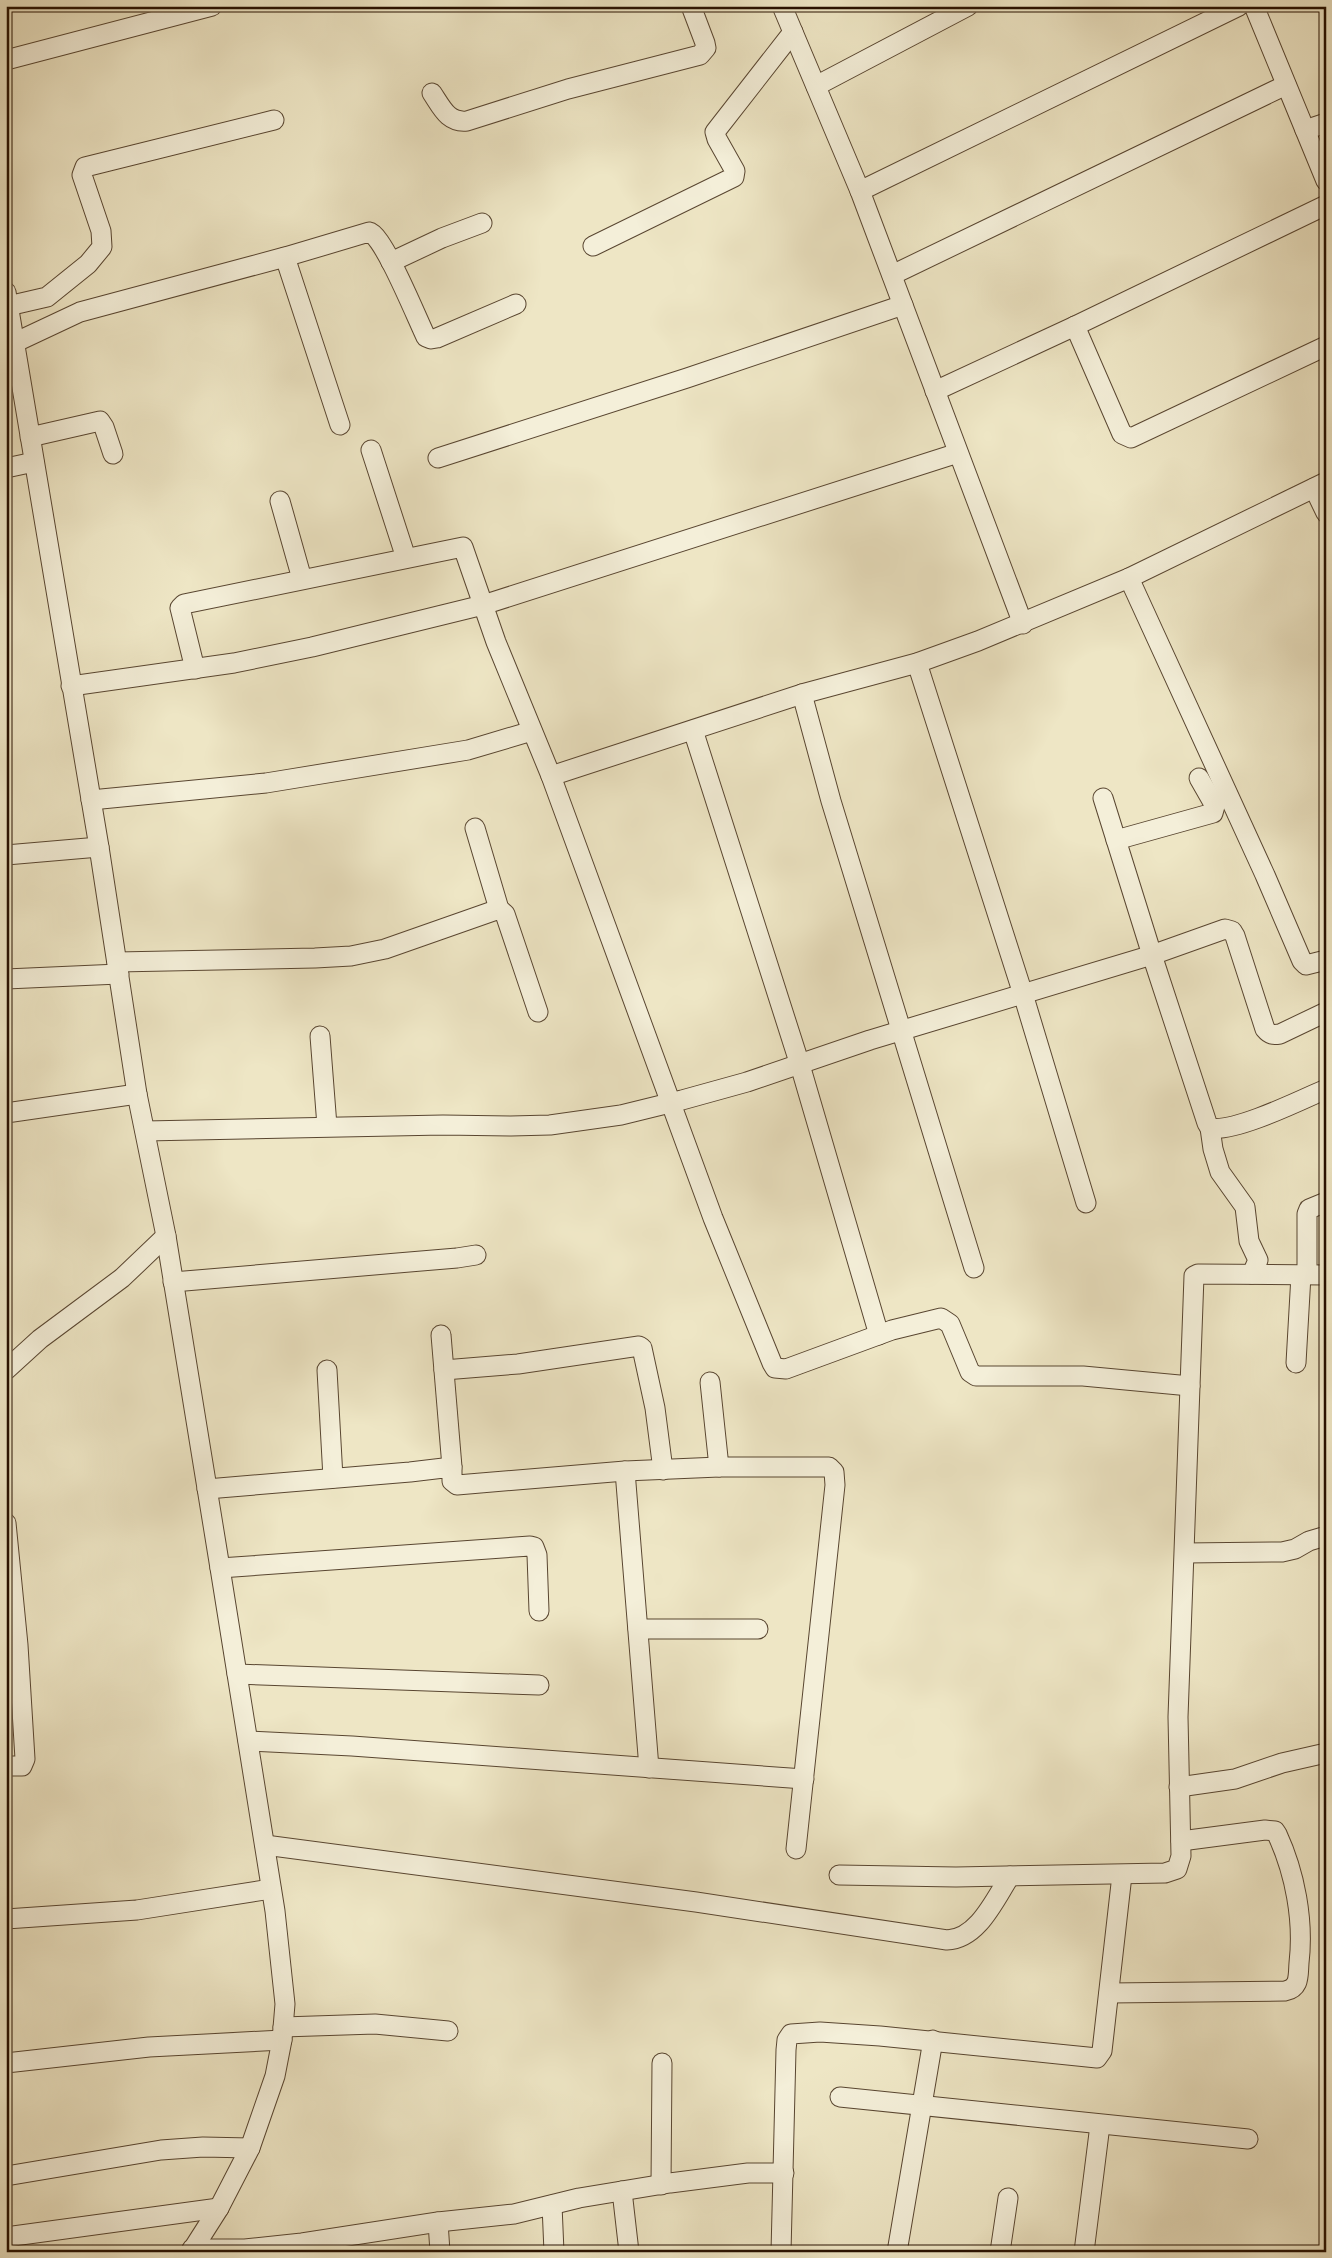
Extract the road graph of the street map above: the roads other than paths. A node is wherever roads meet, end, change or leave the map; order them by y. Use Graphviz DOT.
graph roads {
  1 [pos="212,6"];
  2 [pos="691,6"];
  3 [pos="782,6"];
  4 [pos="968,6"];
  5 [pos="1239,6"];
  6 [pos="1254,6"];
  7 [pos="793,32"];
  8 [pos="6,60"];
  9 [pos="1286,85"];
  10 [pos="816,86"];
  11 [pos="432,93"];
  12 [pos="274,120"];
  13 [pos="1326,123"];
  14 [pos="1305,130"];
  15 [pos="1326,181"];
  16 [pos="860,191"];
  17 [pos="1326,205"];
  18 [pos="482,223"];
  19 [pos="593,246"];
  20 [pos="285,257"];
  21 [pos="392,262"];
  22 [pos="892,275"];
  23 [pos="15,301"];
  24 [pos="516,304"];
  25 [pos="903,305"];
  26 [pos="1075,326"];
  27 [pos="17,341"];
  28 [pos="1326,346"];
  29 [pos="935,391"];
  30 [pos="340,425"];
  31 [pos="40,435"];
  32 [pos="371,450"];
  33 [pos="958,452"];
  34 [pos="113,454"];
  35 [pos="438,458"];
  36 [pos="34,462"];
  37 [pos="6,468"];
  38 [pos="1320,485"];
  39 [pos="280,502"];
  40 [pos="1326,513"];
  41 [pos="406,558"];
  42 [pos="1129,578"];
  43 [pos="302,579"];
  44 [pos="484,605"];
  45 [pos="1022,624"];
  46 [pos="917,663"];
  47 [pos="196,669"];
  48 [pos="81,685"];
  49 [pos="802,694"];
  50 [pos="693,730"];
  51 [pos="532,731"];
  52 [pos="551,776"];
  53 [pos="1199,778"];
  54 [pos="1103,798"];
  55 [pos="104,799"];
  56 [pos="475,828"];
  57 [pos="1116,840"];
  58 [pos="99,847"];
  59 [pos="6,855"];
  60 [pos="500,909"];
  61 [pos="1152,955"];
  62 [pos="1326,960"];
  63 [pos="126,965"];
  64 [pos="6,979"];
  65 [pos="1023,994"];
  66 [pos="538,1012"];
  67 [pos="1326,1012"];
  68 [pos="902,1031"];
  69 [pos="320,1036"];
  70 [pos="800,1064"];
  71 [pos="1326,1089"];
  72 [pos="137,1094"];
  73 [pos="672,1103"];
  74 [pos="6,1113"];
  75 [pos="327,1126"];
  76 [pos="1210,1128"];
  77 [pos="157,1130"];
  78 [pos="1326,1202"];
  79 [pos="1086,1203"];
  80 [pos="166,1236"];
  81 [pos="476,1254"];
  82 [pos="974,1268"];
  83 [pos="1252,1274"];
  84 [pos="1311,1275"];
  85 [pos="184,1281"];
  86 [pos="441,1335"];
  87 [pos="879,1335"];
  88 [pos="1296,1363"];
  89 [pos="6,1370"];
  90 [pos="327,1370"];
  91 [pos="444,1370"];
  92 [pos="710,1382"];
  93 [pos="1190,1386"];
  94 [pos="452,1467"];
  95 [pos="719,1467"];
  96 [pos="663,1470"];
  97 [pos="625,1471"];
  98 [pos="333,1478"];
  99 [pos="216,1488"];
  100 [pos="6,1523"];
  101 [pos="1326,1536"];
  102 [pos="1185,1553"];
  103 [pos="231,1567"];
  104 [pos="539,1611"];
  105 [pos="758,1628"];
  106 [pos="638,1629"];
  107 [pos="12,1645"];
  108 [pos="245,1674"];
  109 [pos="539,1686"];
  110 [pos="257,1742"];
  111 [pos="1326,1753"];
  112 [pos="6,1766"];
  113 [pos="648,1768"];
  114 [pos="804,1779"];
  115 [pos="1179,1787"];
  116 [pos="1181,1841"];
  117 [pos="274,1847"];
  118 [pos="796,1848"];
  119 [pos="840,1874"];
  120 [pos="1122,1875"];
  121 [pos="1010,1876"];
  122 [pos="272,1888"];
  123 [pos="6,1919"];
  124 [pos="1109,1993"];
  125 [pos="291,2030"];
  126 [pos="448,2031"];
  127 [pos="933,2040"];
  128 [pos="6,2063"];
  129 [pos="662,2063"];
  130 [pos="840,2097"];
  131 [pos="922,2105"];
  132 [pos="1100,2125"];
  133 [pos="1248,2140"];
  134 [pos="250,2148"];
  135 [pos="784,2173"];
  136 [pos="6,2176"];
  137 [pos="661,2185"];
  138 [pos="622,2191"];
  139 [pos="1008,2198"];
  140 [pos="552,2205"];
  141 [pos="219,2208"];
  142 [pos="438,2222"];
  143 [pos="6,2237"];
  144 [pos="341,2245"];
  145 [pos="200,2250"];
  146 [pos="784,2251"];
  147 [pos="440,2252"];
  148 [pos="554,2252"];
  149 [pos="629,2252"];
  150 [pos="897,2252"];
  151 [pos="1000,2252"];
  152 [pos="1084,2252"];
  1 -- 8 [label="street"];
  2 -- 11 [label="street"];
  3 -- 7 [label="street"];
  4 -- 10 [label="street"];
  5 -- 16 [label="street"];
  6 -- 9 [label="street"];
  7 -- 10 [label="street"];
  7 -- 19 [label="street"];
  9 -- 14 [label="street"];
  9 -- 22 [label="street"];
  10 -- 16 [label="street"];
  12 -- 23 [label="street"];
  13 -- 14 [label="street"];
  14 -- 15 [label="street"];
  16 -- 22 [label="street"];
  17 -- 26 [label="street"];
  18 -- 21 [label="street"];
  20 -- 21 [label="street"];
  20 -- 27 [label="street"];
  20 -- 30 [label="street"];
  21 -- 24 [label="street"];
  22 -- 25 [label="street"];
  23 -- 27 [label="street"];
  25 -- 29 [label="street"];
  25 -- 35 [label="street"];
  26 -- 28 [label="street"];
  26 -- 29 [label="street"];
  27 -- 31 [label="street"];
  29 -- 33 [label="street"];
  31 -- 34 [label="street"];
  31 -- 36 [label="street"];
  32 -- 41 [label="street"];
  33 -- 44 [label="street"];
  33 -- 45 [label="street"];
  36 -- 37 [label="street"];
  36 -- 48 [label="street"];
  38 -- 40 [label="street"];
  38 -- 42 [label="street"];
  39 -- 43 [label="street"];
  41 -- 43 [label="street"];
  41 -- 44 [label="street"];
  42 -- 45 [label="street"];
  42 -- 62 [label="street"];
  43 -- 47 [label="street"];
  44 -- 47 [label="street"];
  44 -- 51 [label="street"];
  45 -- 46 [label="street"];
  46 -- 49 [label="street"];
  46 -- 65 [label="street"];
  47 -- 48 [label="street"];
  48 -- 55 [label="street"];
  49 -- 50 [label="street"];
  49 -- 68 [label="street"];
  50 -- 52 [label="street"];
  50 -- 70 [label="street"];
  51 -- 52 [label="street"];
  51 -- 55 [label="street"];
  52 -- 73 [label="street"];
  53 -- 57 [label="street"];
  54 -- 57 [label="street"];
  55 -- 58 [label="street"];
  56 -- 60 [label="street"];
  57 -- 61 [label="street"];
  58 -- 59 [label="street"];
  58 -- 63 [label="street"];
  60 -- 63 [label="street"];
  60 -- 66 [label="street"];
  61 -- 65 [label="street"];
  61 -- 67 [label="street"];
  61 -- 76 [label="street"];
  63 -- 64 [label="street"];
  63 -- 72 [label="street"];
  65 -- 68 [label="street"];
  65 -- 79 [label="street"];
  68 -- 70 [label="street"];
  68 -- 82 [label="street"];
  69 -- 75 [label="street"];
  70 -- 73 [label="street"];
  70 -- 87 [label="street"];
  71 -- 76 [label="street"];
  72 -- 74 [label="street"];
  72 -- 77 [label="street"];
  73 -- 75 [label="street"];
  73 -- 87 [label="street"];
  75 -- 77 [label="street"];
  76 -- 83 [label="street"];
  77 -- 80 [label="street"];
  78 -- 84 [label="street"];
  80 -- 85 [label="street"];
  80 -- 89 [label="street"];
  81 -- 85 [label="street"];
  83 -- 84 [label="street"];
  83 -- 93 [label="street"];
  84 -- 88 [label="street"];
  85 -- 99 [label="street"];
  86 -- 91 [label="street"];
  87 -- 93 [label="street"];
  90 -- 98 [label="street"];
  91 -- 94 [label="street"];
  91 -- 96 [label="street"];
  92 -- 95 [label="street"];
  93 -- 102 [label="street"];
  94 -- 97 [label="street"];
  94 -- 98 [label="street"];
  95 -- 96 [label="street"];
  95 -- 114 [label="street"];
  96 -- 97 [label="street"];
  97 -- 106 [label="street"];
  98 -- 99 [label="street"];
  99 -- 103 [label="street"];
  100 -- 107 [label="street"];
  101 -- 102 [label="street"];
  102 -- 115 [label="street"];
  103 -- 104 [label="street"];
  103 -- 108 [label="street"];
  105 -- 106 [label="street"];
  106 -- 113 [label="street"];
  107 -- 112 [label="street"];
  108 -- 109 [label="street"];
  108 -- 110 [label="street"];
  110 -- 113 [label="street"];
  110 -- 117 [label="street"];
  111 -- 115 [label="street"];
  113 -- 114 [label="street"];
  114 -- 118 [label="street"];
  115 -- 116 [label="street"];
  116 -- 120 [label="street"];
  116 -- 124 [label="street"];
  117 -- 121 [label="street"];
  117 -- 122 [label="street"];
  119 -- 121 [label="street"];
  120 -- 121 [label="street"];
  120 -- 124 [label="street"];
  122 -- 123 [label="street"];
  122 -- 125 [label="street"];
  124 -- 127 [label="street"];
  125 -- 126 [label="street"];
  125 -- 128 [label="street"];
  125 -- 134 [label="street"];
  127 -- 131 [label="street"];
  127 -- 135 [label="street"];
  129 -- 137 [label="street"];
  130 -- 131 [label="street"];
  131 -- 132 [label="street"];
  131 -- 150 [label="street"];
  132 -- 133 [label="street"];
  132 -- 152 [label="street"];
  134 -- 136 [label="street"];
  134 -- 141 [label="street"];
  135 -- 137 [label="street"];
  135 -- 146 [label="street"];
  137 -- 138 [label="street"];
  138 -- 140 [label="street"];
  138 -- 149 [label="street"];
  139 -- 151 [label="street"];
  140 -- 142 [label="street"];
  140 -- 148 [label="street"];
  141 -- 143 [label="street"];
  141 -- 145 [label="street"];
  142 -- 144 [label="street"];
  142 -- 147 [label="street"];
  144 -- 145 [label="street"];
}
